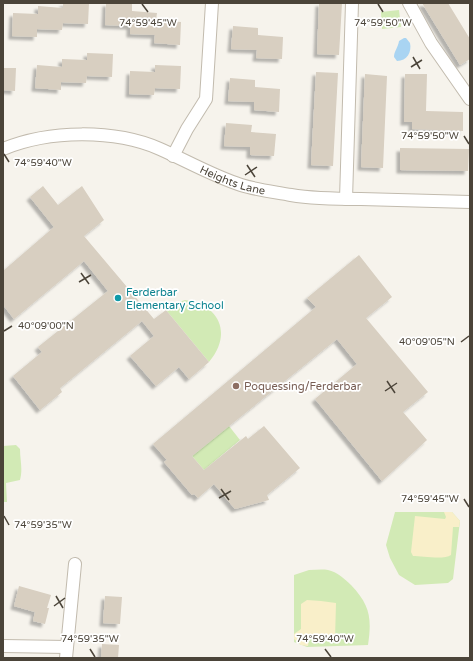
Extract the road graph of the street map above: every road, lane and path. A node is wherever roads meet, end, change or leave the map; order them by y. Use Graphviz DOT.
graph roads {
  1 [pos="212,3"];
  2 [pos="352,3"];
  3 [pos="409,3"];
  4 [pos="470,99"];
  5 [pos="3,149"];
  6 [pos="173,156"];
  7 [pos="346,199"];
  8 [pos="470,202"];
  9 [pos="75,564"];
  10 [pos="3,646"];
  11 [pos="67,652"];
  1 -- 6 [label="street"];
  2 -- 7 [label="street"];
  3 -- 4 [label="street"];
  5 -- 6 [label="street, Heights Lane"];
  6 -- 7 [label="street, Heights Lane"];
  7 -- 8 [label="street, Heights Lane"];
  9 -- 11 [label="street"];
  10 -- 11 [label="street"];
}
